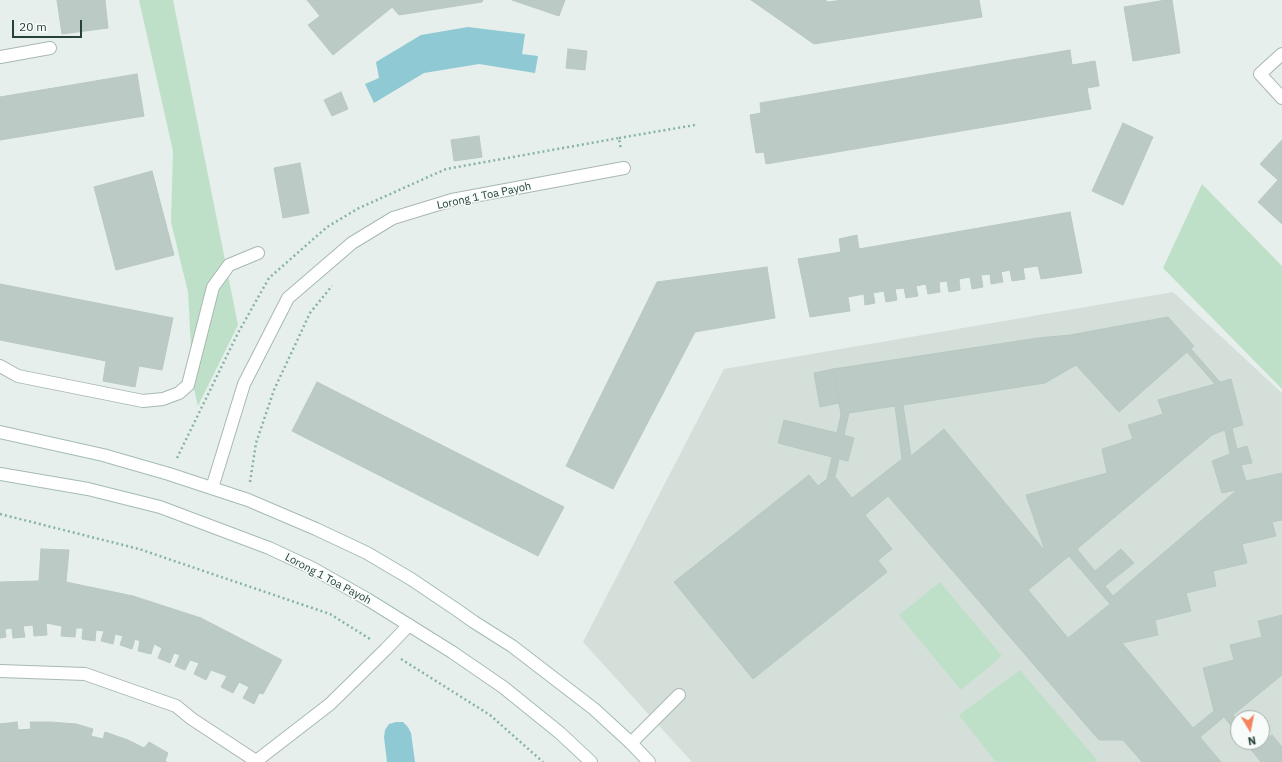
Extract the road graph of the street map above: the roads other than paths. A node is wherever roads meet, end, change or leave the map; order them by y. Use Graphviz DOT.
graph roads {
  1 [pos="50,48"];
  2 [pos="1282,54"];
  3 [pos="0,57"];
  4 [pos="1282,98"];
  5 [pos="624,168"];
  6 [pos="258,253"];
  7 [pos="0,366"];
  8 [pos="0,432"];
  9 [pos="0,474"];
  10 [pos="212,488"];
  11 [pos="409,625"];
  12 [pos="0,671"];
  13 [pos="679,695"];
  14 [pos="631,743"];
  15 [pos="255,762"];
  16 [pos="591,762"];
  17 [pos="649,762"];
  1 -- 3 [label="main road"];
  2 -- 4 [label="main road"];
  5 -- 10 [label="main road, Lorong 1 Toa Payoh"];
  6 -- 7 [label="main road"];
  8 -- 10 [label="main road"];
  9 -- 11 [label="main road, Lorong 1 Toa Payoh"];
  10 -- 14 [label="main road"];
  11 -- 15 [label="main road"];
  11 -- 16 [label="main road, Lorong 1 Toa Payoh"];
  12 -- 15 [label="main road"];
  13 -- 14 [label="main road"];
  14 -- 17 [label="main road"];
}
